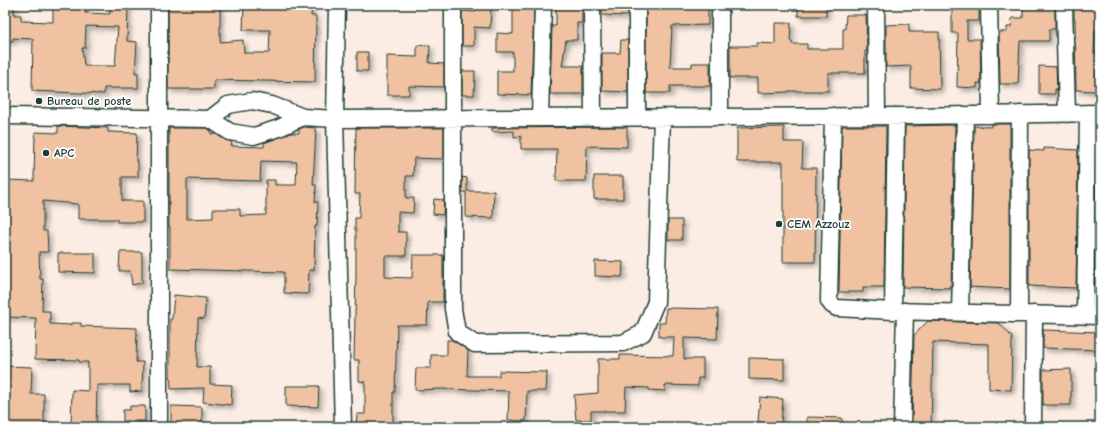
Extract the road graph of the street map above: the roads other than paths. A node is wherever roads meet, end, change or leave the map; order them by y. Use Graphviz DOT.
graph roads {
  1 [pos="159,5"];
  2 [pos="337,5"];
  3 [pos="453,5"];
  4 [pos="543,5"];
  5 [pos="592,5"];
  6 [pos="636,5"];
  7 [pos="720,5"];
  8 [pos="876,5"];
  9 [pos="989,5"];
  10 [pos="1064,5"];
  11 [pos="1094,113"];
  12 [pos="1020,114"];
  13 [pos="1067,114"];
  14 [pos="965,115"];
  15 [pos="991,115"];
  16 [pos="5,116"];
  17 [pos="833,116"];
  18 [pos="877,116"];
  19 [pos="896,116"];
  20 [pos="303,117"];
  21 [pos="637,117"];
  22 [pos="662,117"];
  23 [pos="720,117"];
  24 [pos="453,118"];
  25 [pos="540,118"];
  26 [pos="593,118"];
  27 [pos="159,119"];
  28 [pos="210,119"];
  29 [pos="335,119"];
  30 [pos="899,311"];
  31 [pos="960,312"];
  32 [pos="1026,314"];
  33 [pos="1092,316"];
  34 [pos="159,427"];
  35 [pos="343,427"];
  36 [pos="902,427"];
  37 [pos="1033,427"];
  1 -- 27 [label="street"];
  2 -- 29 [label="street"];
  3 -- 24 [label="street"];
  4 -- 25 [label="street"];
  5 -- 26 [label="street"];
  6 -- 21 [label="street"];
  7 -- 23 [label="street"];
  8 -- 18 [label="street"];
  9 -- 15 [label="street"];
  10 -- 13 [label="street"];
  11 -- 13 [label="street"];
  11 -- 33 [label="street"];
  12 -- 13 [label="street"];
  12 -- 15 [label="street"];
  12 -- 32 [label="street"];
  14 -- 15 [label="street"];
  14 -- 19 [label="street"];
  14 -- 31 [label="street"];
  16 -- 27 [label="street"];
  17 -- 18 [label="street"];
  17 -- 23 [label="street"];
  17 -- 30 [label="street"];
  18 -- 19 [label="street"];
  19 -- 30 [label="street"];
  20 -- 28 [label="street"];
  20 -- 28 [label="street"];
  20 -- 29 [label="street"];
  21 -- 22 [label="street"];
  21 -- 26 [label="street"];
  22 -- 23 [label="street"];
  22 -- 24 [label="street"];
  24 -- 25 [label="street"];
  24 -- 29 [label="street"];
  25 -- 26 [label="street"];
  27 -- 28 [label="street"];
  27 -- 34 [label="street"];
  29 -- 35 [label="street"];
  30 -- 31 [label="street"];
  30 -- 36 [label="street"];
  31 -- 32 [label="street"];
  32 -- 33 [label="street"];
  32 -- 37 [label="street"];
}
